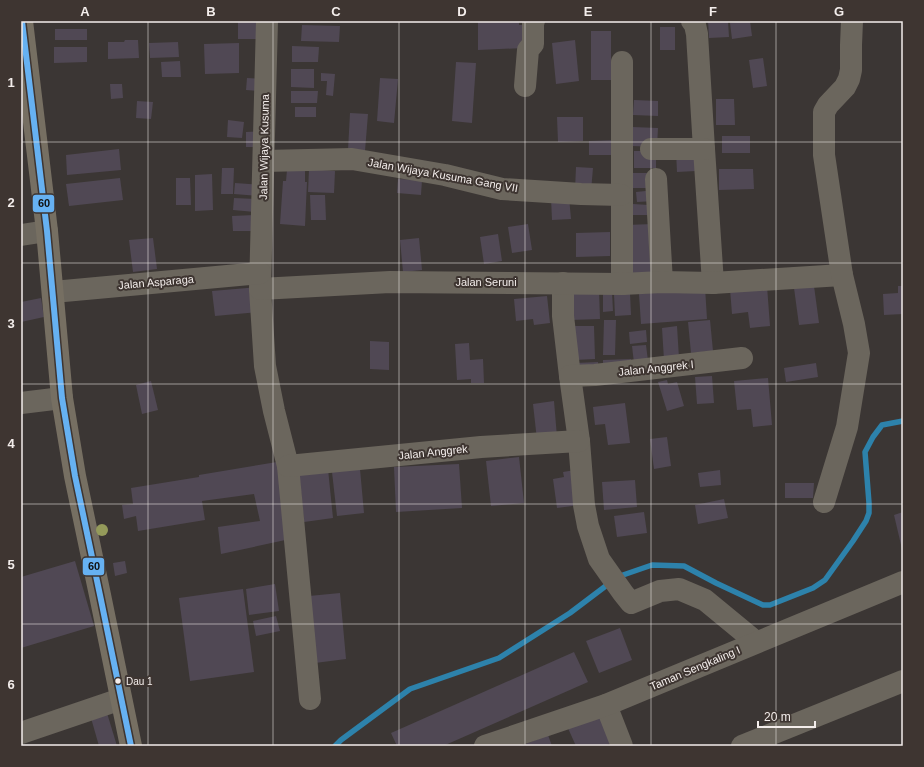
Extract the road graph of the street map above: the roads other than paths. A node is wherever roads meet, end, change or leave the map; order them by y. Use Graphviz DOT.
graph roads {
  1 [pos="267,21"];
  2 [pos="534,21"];
  3 [pos="692,21"];
  4 [pos="852,21"];
  5 [pos="22,29"];
  6 [pos="622,62"];
  7 [pos="525,86"];
  8 [pos="651,149"];
  9 [pos="704,149"];
  10 [pos="264,162"];
  11 [pos="656,179"];
  12 [pos="621,194"];
  13 [pos="47,231"];
  14 [pos="21,235"];
  15 [pos="842,275"];
  16 [pos="260,281"];
  17 [pos="662,282"];
  18 [pos="563,283"];
  19 [pos="713,283"];
  20 [pos="622,284"];
  21 [pos="53,292"];
  22 [pos="742,358"];
  23 [pos="570,376"];
  24 [pos="62,398"];
  25 [pos="21,403"];
  26 [pos="579,441"];
  27 [pos="288,466"];
  28 [pos="824,502"];
  29 [pos="903,582"];
  30 [pos="756,642"];
  31 [pos="903,681"];
  32 [pos="121,699"];
  33 [pos="310,699"];
  34 [pos="606,704"];
  35 [pos="21,733"];
  36 [pos="131,746"];
  37 [pos="485,746"];
  38 [pos="622,746"];
  39 [pos="742,746"];
  1 -- 10 [label="street, Jalan Wijaya Kusuma"];
  2 -- 7 [label="street"];
  3 -- 9 [label="street"];
  4 -- 15 [label="street"];
  5 -- 13 [label="main road"];
  6 -- 12 [label="street"];
  8 -- 9 [label="street"];
  9 -- 19 [label="street"];
  10 -- 12 [label="street, Jalan Wijaya Kusuma Gang VII"];
  10 -- 16 [label="street, Jalan Wijaya Kusuma"];
  11 -- 17 [label="street"];
  12 -- 20 [label="street"];
  13 -- 14 [label="street"];
  13 -- 21 [label="main road"];
  15 -- 19 [label="street, Jalan Seruni"];
  15 -- 28 [label="street"];
  16 -- 18 [label="street, Jalan Seruni"];
  16 -- 21 [label="street, Jalan Asparaga"];
  16 -- 27 [label="street, Jalan Wijaya Kusuma"];
  17 -- 19 [label="street, Jalan Seruni"];
  17 -- 20 [label="street, Jalan Seruni"];
  18 -- 20 [label="street, Jalan Seruni"];
  18 -- 23 [label="street"];
  21 -- 24 [label="main road"];
  22 -- 23 [label="street, Jalan Anggrek I"];
  23 -- 26 [label="street"];
  24 -- 25 [label="street"];
  24 -- 32 [label="main road"];
  26 -- 27 [label="street, Jalan Anggrek"];
  26 -- 30 [label="street"];
  27 -- 33 [label="street, Jalan Wijaya Kusuma"];
  29 -- 30 [label="street, Taman Sengkaling I"];
  30 -- 34 [label="street, Taman Sengkaling I"];
  31 -- 39 [label="street"];
  32 -- 35 [label="street"];
  32 -- 36 [label="main road"];
  34 -- 37 [label="street, Taman Sengkaling I"];
  34 -- 38 [label="street"];
}
